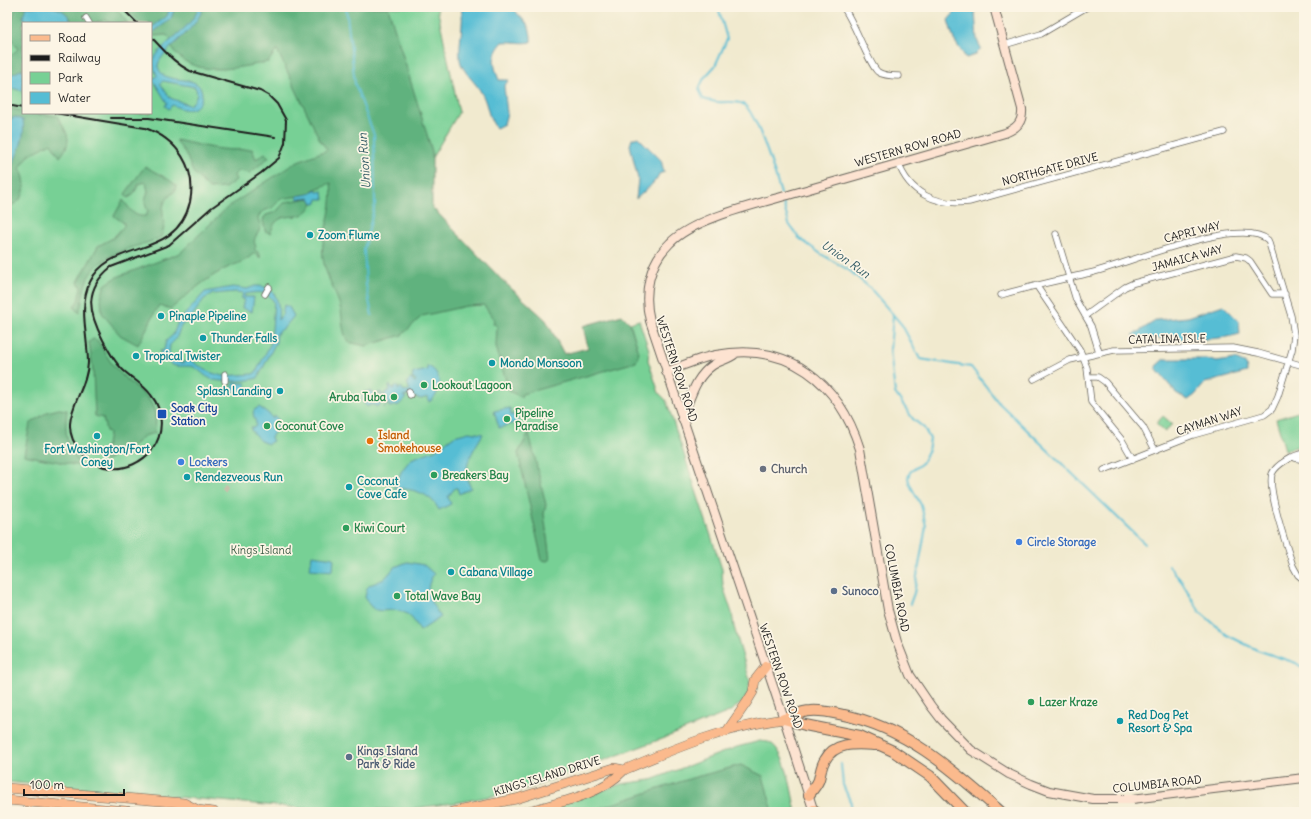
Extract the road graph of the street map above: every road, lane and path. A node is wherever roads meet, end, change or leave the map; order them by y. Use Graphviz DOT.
graph roads {
  1 [pos="843,7"];
  2 [pos="994,7"];
  3 [pos="1087,7"];
  4 [pos="1004,45"];
  5 [pos="899,76"];
  6 [pos="1224,132"];
  7 [pos="898,162"];
  8 [pos="1056,234"];
  9 [pos="1069,277"];
  10 [pos="1036,285"];
  11 [pos="269,286"];
  12 [pos="265,294"];
  13 [pos="1285,294"];
  14 [pos="1001,295"];
  15 [pos="1085,316"];
  16 [pos="1099,352"];
  17 [pos="736,353"];
  18 [pos="1083,356"];
  19 [pos="1288,362"];
  20 [pos="1304,366"];
  21 [pos="666,372"];
  22 [pos="225,374"];
  23 [pos="1088,377"];
  24 [pos="1034,379"];
  25 [pos="225,381"];
  26 [pos="682,418"];
  27 [pos="1155,450"];
  28 [pos="1304,453"];
  29 [pos="1295,458"];
  30 [pos="1133,459"];
  31 [pos="1304,460"];
  32 [pos="1104,470"];
  33 [pos="1304,580"];
  34 [pos="766,666"];
  35 [pos="784,719"];
  36 [pos="727,731"];
  37 [pos="878,745"];
  38 [pos="624,770"];
  39 [pos="1304,778"];
  40 [pos="7,788"];
  41 [pos="809,794"];
  42 [pos="7,800"];
  43 [pos="195,811"];
  44 [pos="813,811"];
  45 [pos="137,812"];
  46 [pos="214,812"];
  47 [pos="452,812"];
  48 [pos="524,812"];
  49 [pos="966,812"];
  50 [pos="1001,812"];
  1 -- 5 [label="street"];
  2 -- 4 [label="street, WESTERN ROW ROAD"];
  3 -- 4 [label="street"];
  4 -- 7 [label="street, WESTERN ROW ROAD"];
  6 -- 7 [label="street, NORTHGATE DRIVE"];
  7 -- 21 [label="street, WESTERN ROW ROAD"];
  8 -- 9 [label="street"];
  9 -- 10 [label="street, CAPRI WAY"];
  9 -- 13 [label="street, CAPRI WAY"];
  9 -- 15 [label="street"];
  10 -- 14 [label="street, CAPRI WAY"];
  10 -- 18 [label="street"];
  11 -- 12 [label="street"];
  13 -- 15 [label="street, JAMAICA WAY"];
  13 -- 19 [label="street, CAPRI WAY"];
  15 -- 16 [label="street"];
  16 -- 18 [label="street, CATALINA ISLE"];
  16 -- 19 [label="street, CATALINA ISLE"];
  17 -- 21 [label="street, COLUMBIA ROAD"];
  17 -- 26 [label="street"];
  17 -- 39 [label="street, COLUMBIA ROAD"];
  18 -- 23 [label="street"];
  18 -- 24 [label="street, CATALINA ISLE"];
  19 -- 20 [label="street, CATALINA ISLE"];
  19 -- 27 [label="street, CAYMAN WAY"];
  21 -- 26 [label="street, WESTERN ROW ROAD"];
  22 -- 25 [label="street"];
  23 -- 27 [label="street"];
  23 -- 30 [label="street"];
  26 -- 34 [label="street, WESTERN ROW ROAD"];
  27 -- 30 [label="street, CAYMAN WAY"];
  28 -- 29 [label="street"];
  29 -- 31 [label="street"];
  29 -- 33 [label="street"];
  30 -- 32 [label="street, CAYMAN WAY"];
  34 -- 35 [label="street, WESTERN ROW ROAD"];
  34 -- 36 [label="main road"];
  35 -- 36 [label="main road, KINGS ISLAND DRIVE"];
  35 -- 37 [label="highway"];
  35 -- 41 [label="street, WESTERN ROW ROAD"];
  35 -- 50 [label="highway"];
  36 -- 38 [label="main road, KINGS ISLAND DRIVE"];
  37 -- 41 [label="highway"];
  37 -- 49 [label="highway"];
  38 -- 47 [label="main road, KINGS ISLAND DRIVE"];
  38 -- 48 [label="main road, KINGS ISLAND DRIVE"];
  40 -- 43 [label="main road"];
  41 -- 44 [label="street, WESTERN ROW ROAD"];
  42 -- 45 [label="main road"];
  43 -- 46 [label="main road"];
}
